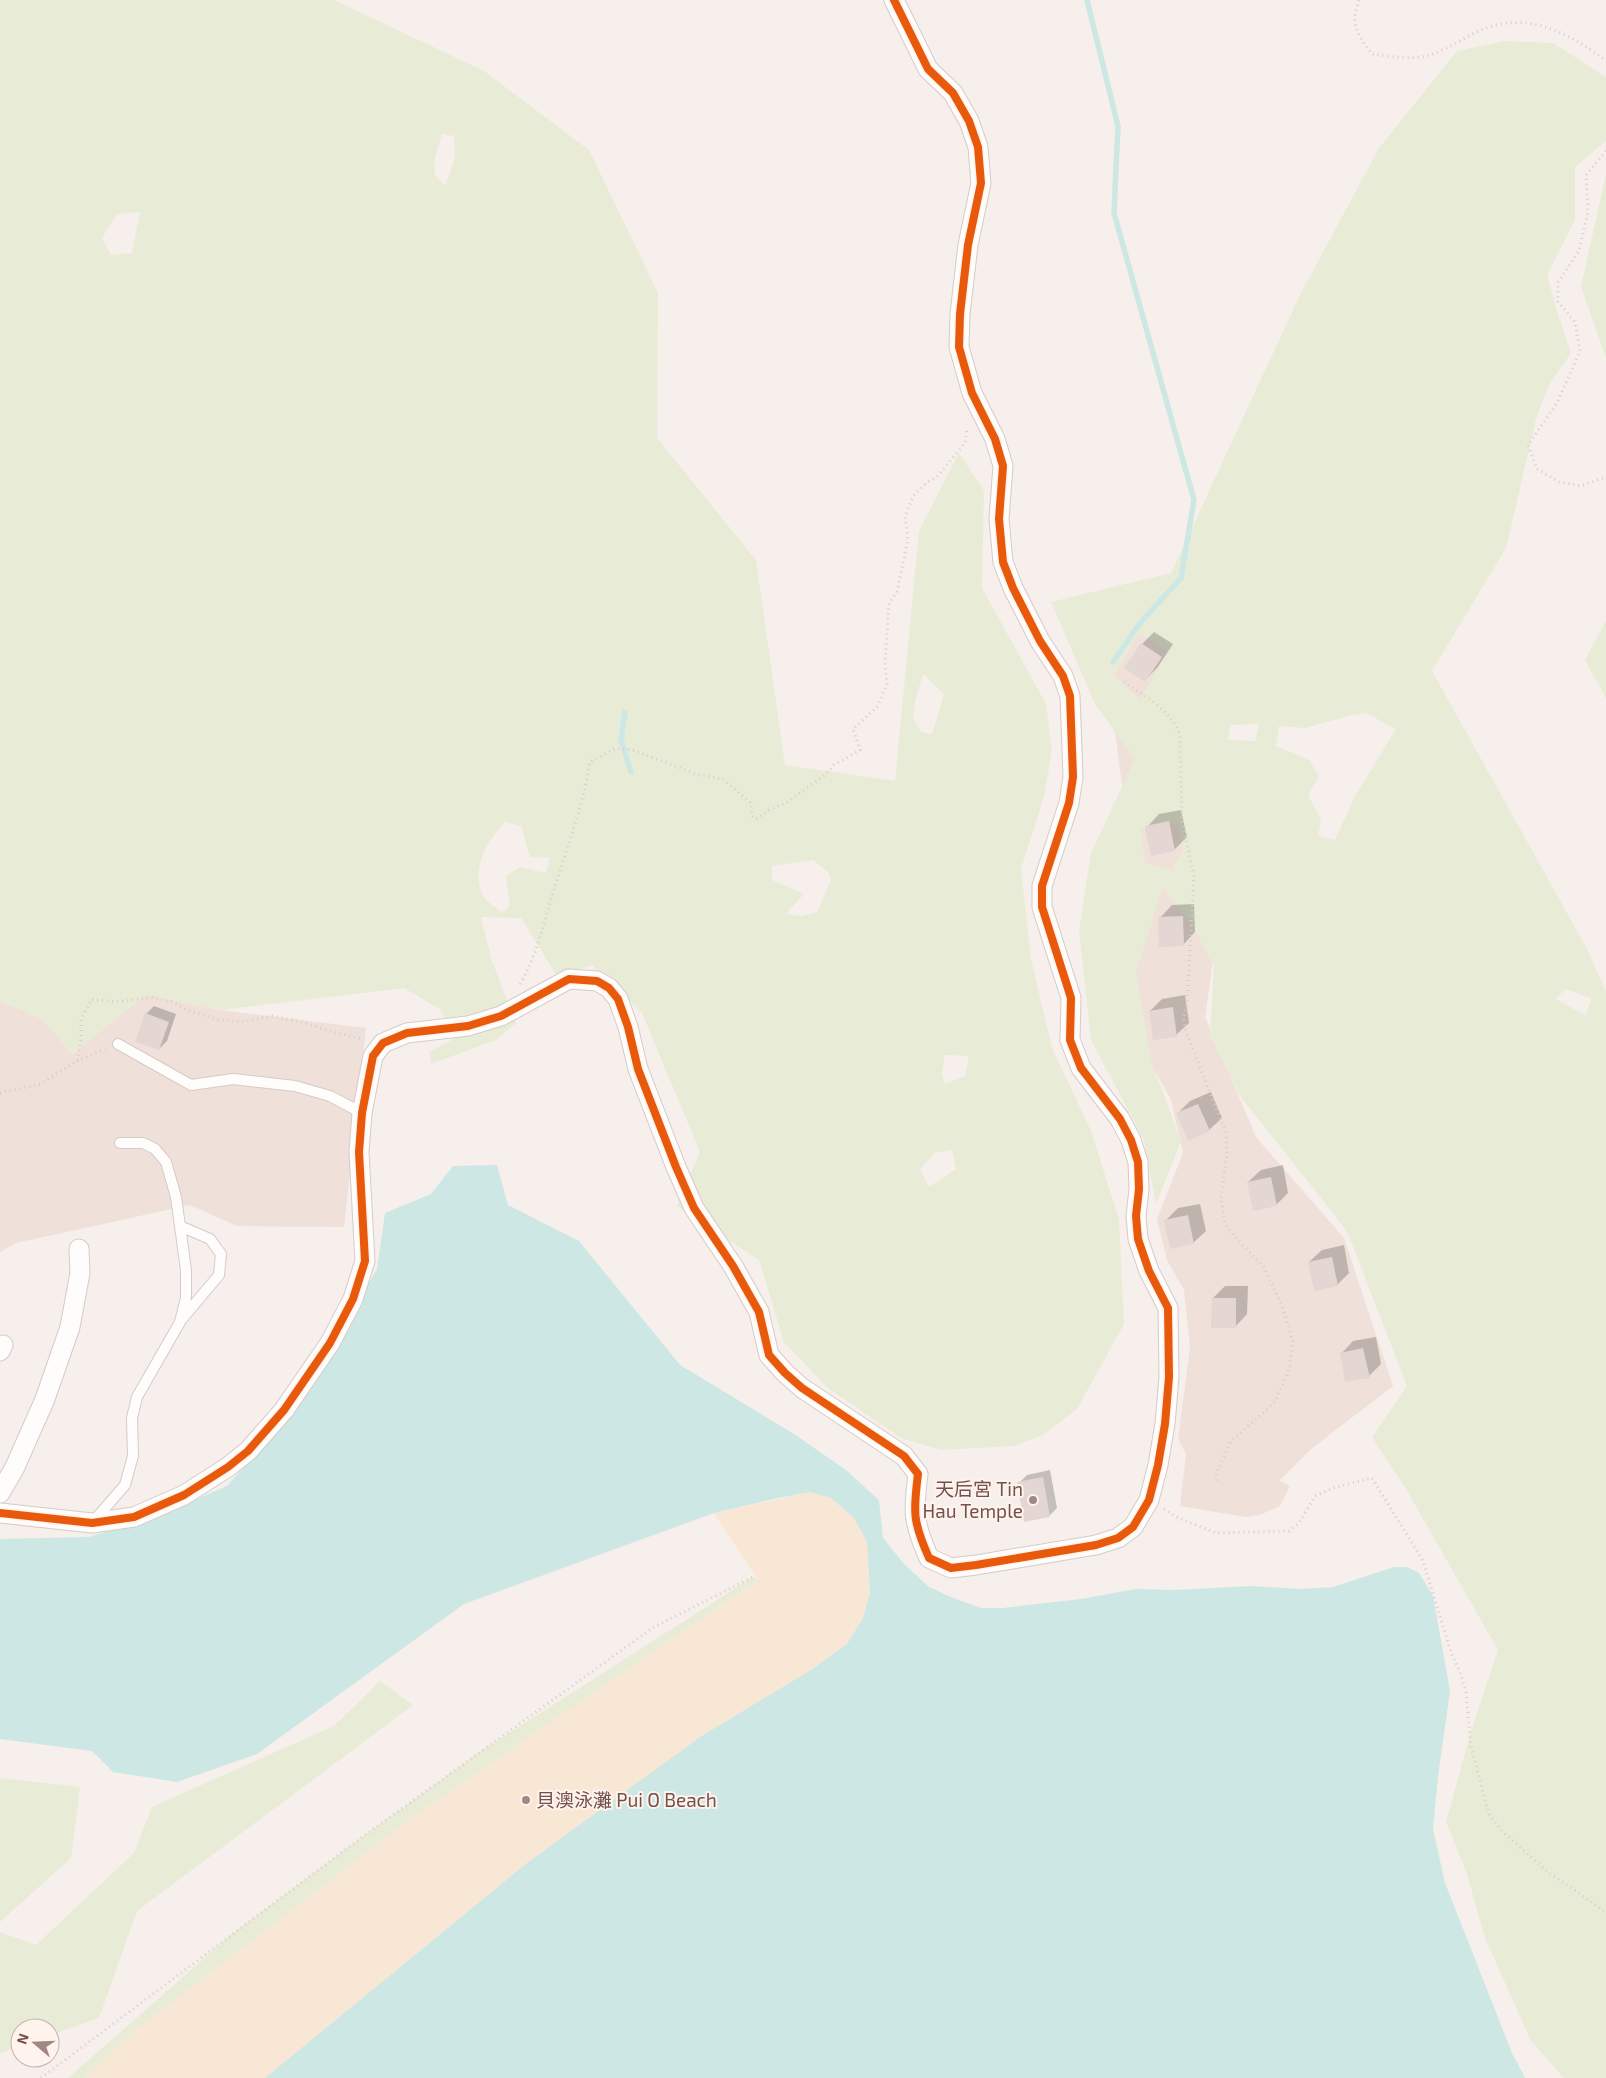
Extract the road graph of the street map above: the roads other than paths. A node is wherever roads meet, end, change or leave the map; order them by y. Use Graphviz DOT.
graph roads {
  1 [pos="894,0"];
  2 [pos="118,1044"];
  3 [pos="362,1113"];
  4 [pos="120,1143"];
  5 [pos="180,1226"];
  6 [pos="79,1249"];
  7 [pos="180,1322"];
  8 [pos="0,1493"];
  9 [pos="0,1513"];
  10 [pos="92,1523"];
  1 -- 3 [label="street"];
  2 -- 3 [label="lane"];
  3 -- 10 [label="street"];
  4 -- 5 [label="lane"];
  5 -- 7 [label="lane"];
  5 -- 7 [label="lane"];
  6 -- 8 [label="street"];
  7 -- 10 [label="lane"];
  9 -- 10 [label="street"];
}
